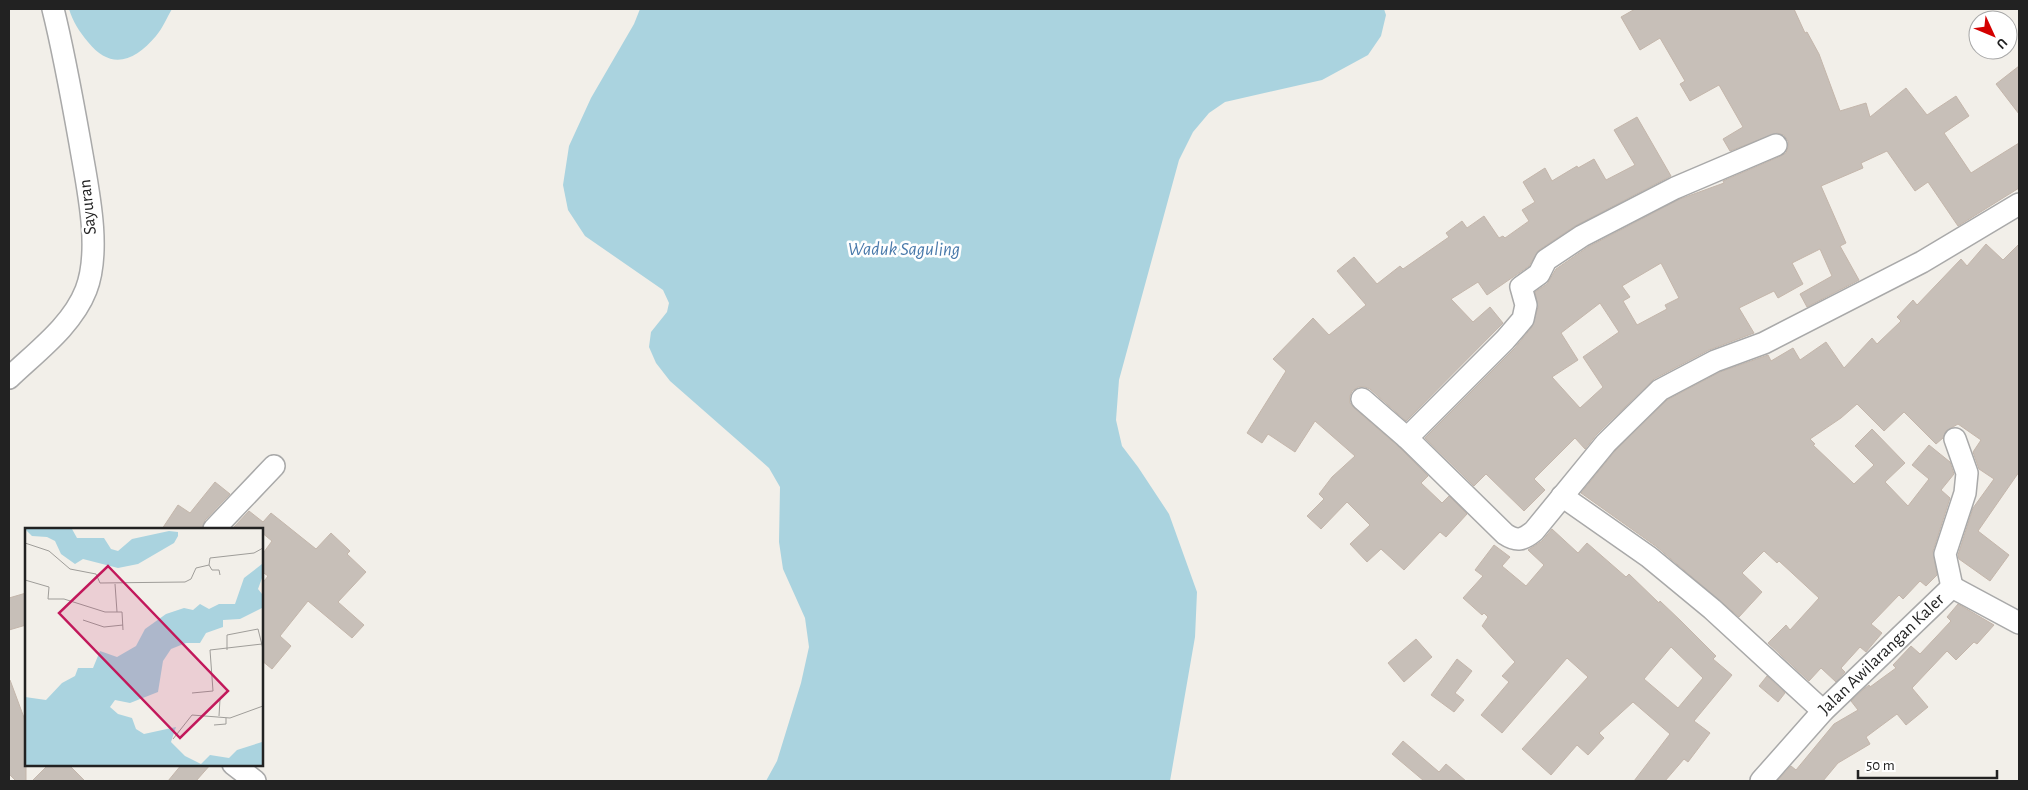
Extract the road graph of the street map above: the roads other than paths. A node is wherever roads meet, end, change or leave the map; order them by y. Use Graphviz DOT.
graph roads {
  1 [pos="52,9"];
  2 [pos="1776,145"];
  3 [pos="2019,204"];
  4 [pos="9,378"];
  5 [pos="1362,399"];
  6 [pos="1407,438"];
  7 [pos="1956,440"];
  8 [pos="274,466"];
  9 [pos="1562,496"];
  10 [pos="215,528"];
  11 [pos="1952,587"];
  12 [pos="2019,623"];
  13 [pos="1823,711"];
  14 [pos="234,765"];
  15 [pos="255,781"];
  16 [pos="1761,781"];
  1 -- 4 [label="street, Sayuran"];
  2 -- 6 [label="street"];
  3 -- 9 [label="street"];
  5 -- 6 [label="street"];
  6 -- 9 [label="street"];
  7 -- 11 [label="street"];
  8 -- 10 [label="street"];
  9 -- 13 [label="street"];
  11 -- 12 [label="street, Jalan Awilarangan Kaler"];
  11 -- 13 [label="street, Jalan Awilarangan Kaler"];
  13 -- 16 [label="street, Jalan Awilarangan Kaler"];
  14 -- 15 [label="street"];
}
